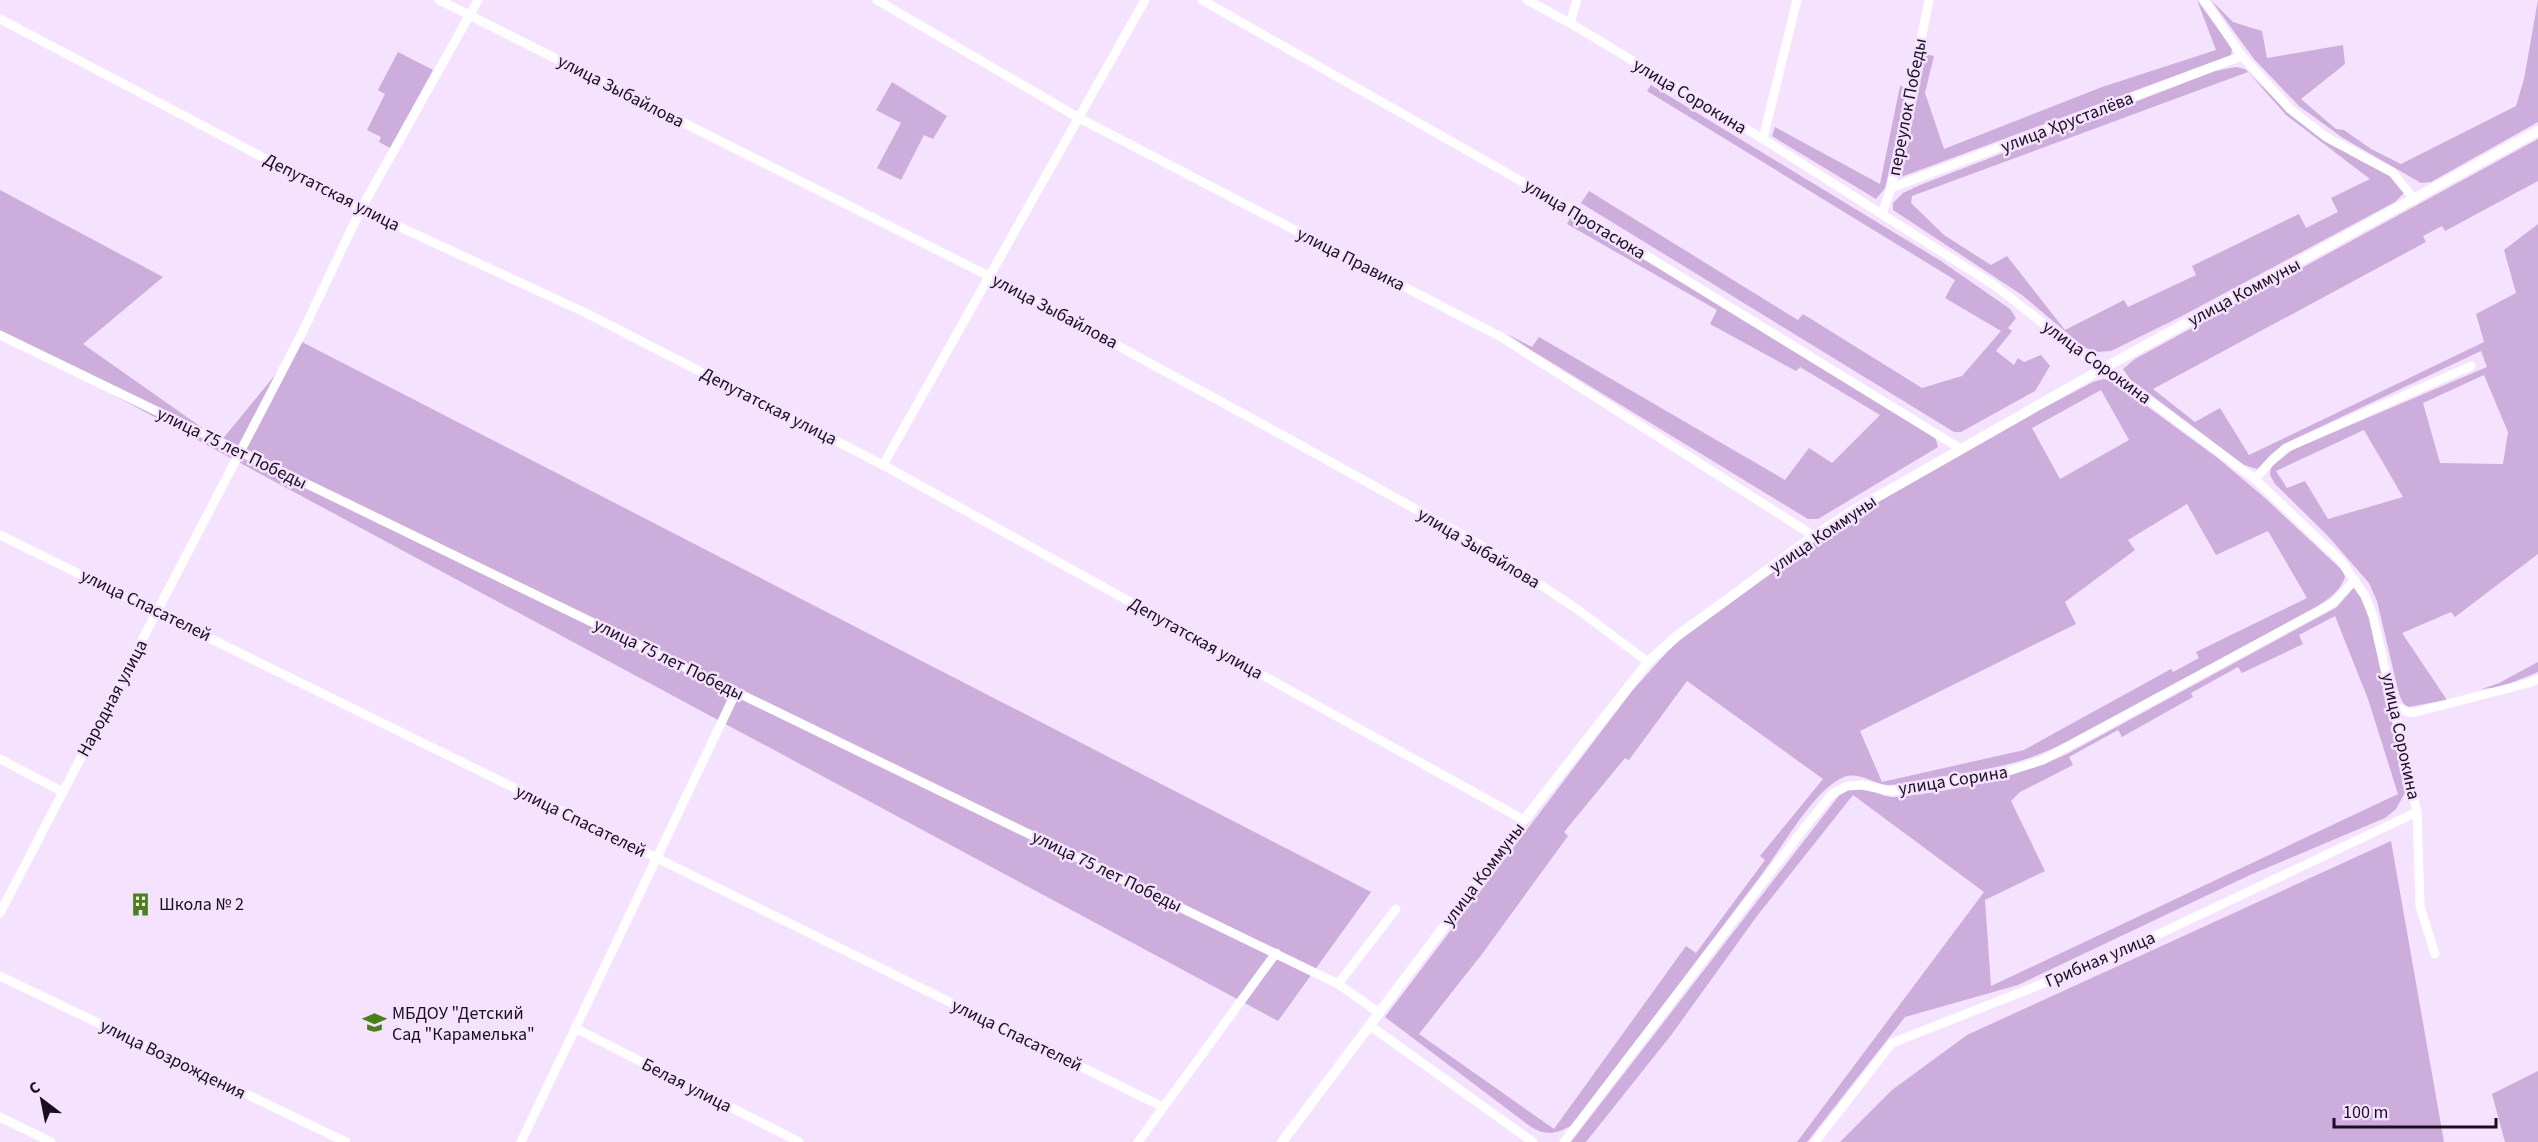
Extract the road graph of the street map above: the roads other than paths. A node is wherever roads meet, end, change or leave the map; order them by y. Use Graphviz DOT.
graph roads {
  1 [pos="439,0"];
  2 [pos="478,0"];
  3 [pos="877,0"];
  4 [pos="1145,0"];
  5 [pos="1202,0"];
  6 [pos="1527,0"];
  7 [pos="1578,0"];
  8 [pos="1797,0"];
  9 [pos="1929,0"];
  10 [pos="2204,0"];
  11 [pos="469,15"];
  12 [pos="0,19"];
  13 [pos="1570,23"];
  14 [pos="2242,56"];
  15 [pos="1079,118"];
  16 [pos="2538,131"];
  17 [pos="1763,139"];
  18 [pos="1891,188"];
  19 [pos="2415,200"];
  20 [pos="362,209"];
  21 [pos="1882,214"];
  22 [pos="989,276"];
  23 [pos="0,335"];
  24 [pos="2471,366"];
  25 [pos="2102,369"];
  26 [pos="1961,449"];
  27 [pos="240,452"];
  28 [pos="883,465"];
  29 [pos="2255,479"];
  30 [pos="0,535"];
  31 [pos="1814,536"];
  32 [pos="2355,580"];
  33 [pos="158,611"];
  34 [pos="1648,662"];
  35 [pos="2538,679"];
  36 [pos="735,692"];
  37 [pos="2395,707"];
  38 [pos="0,759"];
  39 [pos="63,792"];
  40 [pos="2417,812"];
  41 [pos="1524,820"];
  42 [pos="655,858"];
  43 [pos="1396,909"];
  44 [pos="0,913"];
  45 [pos="1276,953"];
  46 [pos="2435,954"];
  47 [pos="0,976"];
  48 [pos="1338,984"];
  49 [pos="1378,1012"];
  50 [pos="1369,1024"];
  51 [pos="575,1028"];
  52 [pos="1163,1107"];
  53 [pos="0,1117"];
  54 [pos="51,1142"];
  55 [pos="346,1142"];
  56 [pos="521,1142"];
  57 [pos="799,1142"];
  58 [pos="1138,1142"];
  59 [pos="1282,1142"];
  60 [pos="1533,1142"];
  61 [pos="1564,1142"];
  62 [pos="1815,1142"];
  1 -- 11 [label="street, улица Зыбайлова"];
  2 -- 11 [label="street, Народная улица"];
  3 -- 15 [label="street, улица Правика"];
  4 -- 15 [label="street"];
  5 -- 26 [label="street, улица Протасюка"];
  6 -- 13 [label="street, улица Сорокина"];
  7 -- 13 [label="street"];
  8 -- 17 [label="street"];
  9 -- 18 [label="street, переулок Победы"];
  10 -- 14 [label="street"];
  11 -- 20 [label="street, Народная улица"];
  11 -- 22 [label="street, улица Зыбайлова"];
  12 -- 20 [label="street, Депутатская улица"];
  13 -- 17 [label="street, улица Сорокина"];
  14 -- 18 [label="street, улица Хрусталёва"];
  14 -- 19 [label="street"];
  15 -- 22 [label="street"];
  15 -- 31 [label="street, улица Правика"];
  16 -- 19 [label="street, улица Коммуны"];
  17 -- 21 [label="street, улица Сорокина"];
  18 -- 21 [label="street, переулок Победы"];
  19 -- 25 [label="street, улица Коммуны"];
  20 -- 27 [label="street, Народная улица"];
  20 -- 28 [label="street, Депутатская улица"];
  21 -- 25 [label="street, улица Сорокина"];
  22 -- 28 [label="street"];
  22 -- 34 [label="street, улица Зыбайлова"];
  23 -- 27 [label="street, улица 75 лет Победы"];
  24 -- 29 [label="street"];
  25 -- 26 [label="street, улица Коммуны"];
  25 -- 29 [label="street, улица Сорокина"];
  26 -- 31 [label="street, улица Коммуны"];
  27 -- 33 [label="street, Народная улица"];
  27 -- 36 [label="street, улица 75 лет Победы"];
  28 -- 41 [label="street, Депутатская улица"];
  29 -- 32 [label="street, улица Сорокина"];
  30 -- 33 [label="street, улица Спасателей"];
  31 -- 34 [label="street, улица Коммуны"];
  32 -- 37 [label="street, улица Сорокина"];
  32 -- 61 [label="street, улица Сорина"];
  33 -- 39 [label="street, Народная улица"];
  33 -- 42 [label="street, улица Спасателей"];
  34 -- 41 [label="street, улица Коммуны"];
  35 -- 37 [label="street"];
  36 -- 42 [label="street"];
  36 -- 45 [label="street, улица 75 лет Победы"];
  37 -- 40 [label="street, улица Сорокина"];
  38 -- 39 [label="street"];
  39 -- 44 [label="street, Народная улица"];
  40 -- 46 [label="street, улица Сорокина"];
  40 -- 62 [label="street, Грибная улица"];
  41 -- 49 [label="street, улица Коммуны"];
  42 -- 51 [label="street"];
  42 -- 52 [label="street, улица Спасателей"];
  43 -- 48 [label="street"];
  45 -- 48 [label="street, улица 75 лет Победы"];
  45 -- 52 [label="street"];
  47 -- 55 [label="street, улица Возрождения"];
  48 -- 49 [label="street, улица 75 лет Победы"];
  49 -- 50 [label="street, улица Коммуны"];
  50 -- 59 [label="street, улица Коммуны"];
  50 -- 60 [label="street"];
  51 -- 56 [label="street"];
  51 -- 57 [label="street, Белая улица"];
  52 -- 58 [label="street"];
  53 -- 54 [label="street"];
}
